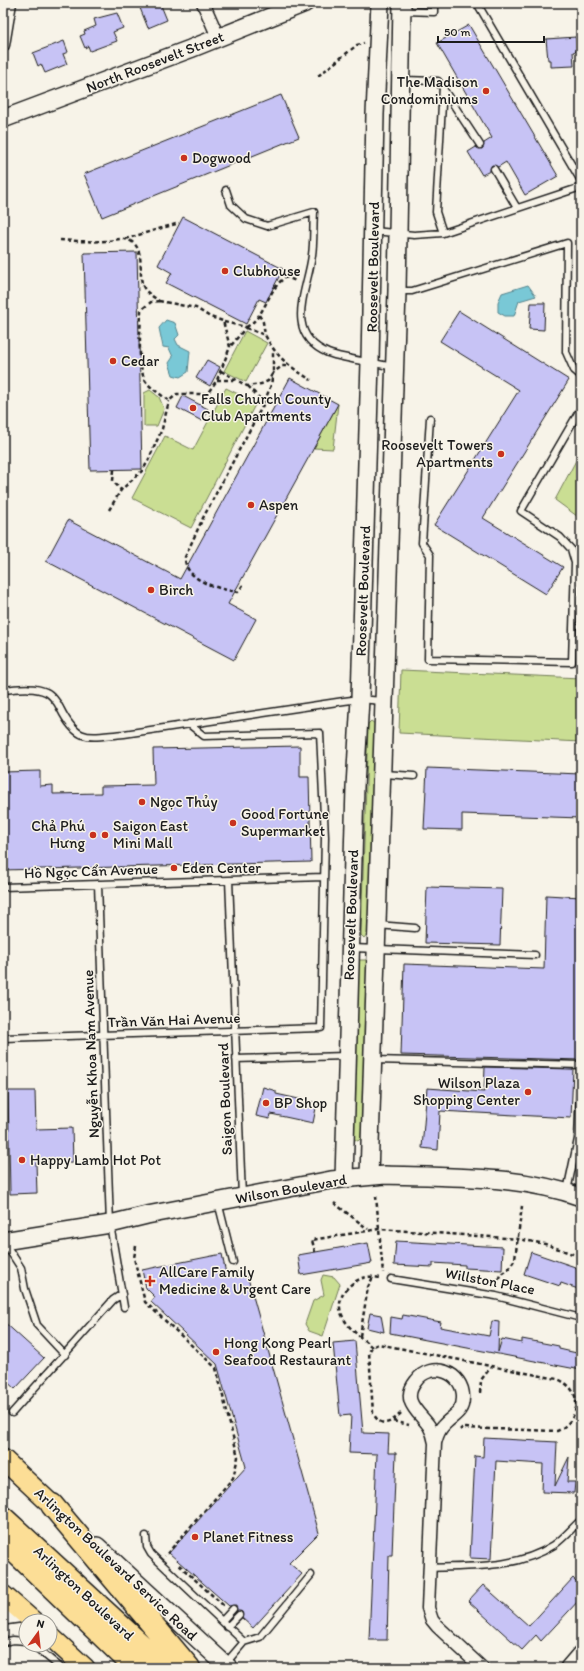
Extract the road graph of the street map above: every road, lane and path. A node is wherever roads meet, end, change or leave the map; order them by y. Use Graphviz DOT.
graph roads {
  1 [pos="10,3"];
  2 [pos="203,3"];
  3 [pos="305,3"];
  4 [pos="380,3"];
  5 [pos="434,3"];
  6 [pos="477,3"];
  7 [pos="402,7"];
  8 [pos="218,37"];
  9 [pos="365,43"];
  10 [pos="3,45"];
  11 [pos="318,76"];
  12 [pos="400,80"];
  13 [pos="443,86"];
  14 [pos="4,117"];
  15 [pos="480,145"];
  16 [pos="494,169"];
  17 [pos="581,181"];
  18 [pos="581,187"];
  19 [pos="226,190"];
  20 [pos="517,208"];
  21 [pos="179,222"];
  22 [pos="374,231"];
  23 [pos="443,232"];
  24 [pos="398,233"];
  25 [pos="124,239"];
  26 [pos="60,240"];
  27 [pos="306,285"];
  28 [pos="397,291"];
  29 [pos="159,301"];
  30 [pos="259,316"];
  31 [pos="223,322"];
  32 [pos="246,327"];
  33 [pos="264,335"];
  34 [pos="230,347"];
  35 [pos="273,351"];
  36 [pos="370,362"];
  37 [pos="288,366"];
  38 [pos="395,367"];
  39 [pos="221,371"];
  40 [pos="273,373"];
  41 [pos="581,376"];
  42 [pos="217,380"];
  43 [pos="236,380"];
  44 [pos="311,380"];
  45 [pos="247,386"];
  46 [pos="169,401"];
  47 [pos="264,403"];
  48 [pos="581,408"];
  49 [pos="430,418"];
  50 [pos="114,470"];
  51 [pos="121,490"];
  52 [pos="109,510"];
  53 [pos="243,585"];
  54 [pos="3,690"];
  55 [pos="360,699"];
  56 [pos="384,701"];
  57 [pos="189,724"];
  58 [pos="382,773"];
  59 [pos="414,776"];
  60 [pos="324,877"];
  61 [pos="229,880"];
  62 [pos="98,884"];
  63 [pos="3,887"];
  64 [pos="377,925"];
  65 [pos="415,928"];
  66 [pos="350,948"];
  67 [pos="376,949"];
  68 [pos="536,955"];
  69 [pos="235,1031"];
  70 [pos="104,1035"];
  71 [pos="3,1038"];
  72 [pos="348,1056"];
  73 [pos="236,1060"];
  74 [pos="372,1060"];
  75 [pos="369,1176"];
  76 [pos="344,1178"];
  77 [pos="574,1195"];
  78 [pos="376,1196"];
  79 [pos="242,1198"];
  80 [pos="218,1202"];
  81 [pos="334,1203"];
  82 [pos="522,1206"];
  83 [pos="110,1224"];
  84 [pos="379,1229"];
  85 [pos="368,1230"];
  86 [pos="518,1239"];
  87 [pos="3,1241"];
  88 [pos="136,1246"];
  89 [pos="315,1252"];
  90 [pos="581,1257"];
  91 [pos="233,1262"];
  92 [pos="372,1277"];
  93 [pos="383,1278"];
  94 [pos="391,1279"];
  95 [pos="122,1294"];
  96 [pos="492,1296"];
  97 [pos="124,1307"];
  98 [pos="581,1318"];
  99 [pos="360,1336"];
  100 [pos="372,1347"];
  101 [pos="65,1355"];
  102 [pos="492,1366"];
  103 [pos="480,1394"];
  104 [pos="12,1413"];
  105 [pos="393,1421"];
  106 [pos="409,1425"];
  107 [pos="435,1443"];
  108 [pos="3,1460"];
  109 [pos="52,1505"];
  110 [pos="3,1518"];
  111 [pos="581,1520"];
  112 [pos="146,1536"];
  113 [pos="3,1540"];
  114 [pos="172,1559"];
  115 [pos="178,1564"];
  116 [pos="429,1568"];
  117 [pos="311,1574"];
  118 [pos="3,1595"];
  119 [pos="232,1611"];
  120 [pos="23,1613"];
  121 [pos="239,1615"];
  122 [pos="3,1616"];
  123 [pos="18,1617"];
  124 [pos="222,1621"];
  125 [pos="227,1626"];
  126 [pos="92,1628"];
  127 [pos="18,1640"];
  128 [pos="3,1642"];
  129 [pos="244,1642"];
  130 [pos="58,1643"];
  131 [pos="43,1653"];
  132 [pos="581,1654"];
  133 [pos="581,1664"];
  134 [pos="227,1666"];
  135 [pos="61,1668"];
  136 [pos="85,1668"];
  137 [pos="124,1668"];
  138 [pos="136,1668"];
  139 [pos="166,1668"];
  140 [pos="189,1668"];
  141 [pos="482,1668"];
  142 [pos="569,1668"];
  143 [pos="573,1668"];
  1 -- 10 [label="street"];
  2 -- 8 [label="street"];
  3 -- 8 [label="main road, North Roosevelt Street"];
  4 -- 22 [label="main road, Roosevelt Boulevard"];
  5 -- 7 [label="lane"];
  6 -- 17 [label="lane"];
  7 -- 12 [label="main road, Roosevelt Boulevard"];
  8 -- 14 [label="main road, North Roosevelt Street"];
  9 -- 11 [label="path"];
  12 -- 13 [label="lane"];
  12 -- 24 [label="main road, Roosevelt Boulevard"];
  13 -- 15 [label="lane"];
  13 -- 23 [label="lane"];
  16 -- 20 [label="lane"];
  18 -- 20 [label="lane"];
  19 -- 27 [label="lane"];
  20 -- 23 [label="lane"];
  21 -- 25 [label="path"];
  22 -- 24 [label="lane"];
  22 -- 36 [label="main road, Roosevelt Boulevard"];
  23 -- 24 [label="lane"];
  24 -- 28 [label="main road, Roosevelt Boulevard"];
  25 -- 26 [label="path"];
  25 -- 29 [label="path"];
  27 -- 30 [label="path"];
  27 -- 36 [label="lane"];
  28 -- 38 [label="main road, Roosevelt Boulevard"];
  28 -- 41 [label="lane"];
  29 -- 31 [label="path"];
  29 -- 46 [label="path"];
  30 -- 32 [label="path"];
  30 -- 33 [label="path"];
  31 -- 32 [label="path"];
  31 -- 34 [label="path"];
  32 -- 33 [label="path"];
  32 -- 34 [label="path"];
  33 -- 35 [label="path"];
  34 -- 39 [label="path"];
  35 -- 37 [label="path"];
  35 -- 40 [label="path"];
  36 -- 38 [label="lane"];
  36 -- 55 [label="main road, Roosevelt Boulevard"];
  37 -- 40 [label="path"];
  37 -- 44 [label="path"];
  38 -- 56 [label="main road, Roosevelt Boulevard"];
  39 -- 42 [label="path"];
  39 -- 43 [label="path"];
  40 -- 45 [label="path"];
  40 -- 47 [label="path"];
  42 -- 43 [label="path"];
  42 -- 46 [label="path"];
  43 -- 45 [label="path"];
  45 -- 47 [label="path"];
  46 -- 51 [label="path"];
  47 -- 53 [label="path"];
  48 -- 49 [label="lane"];
  50 -- 51 [label="path"];
  51 -- 52 [label="path"];
  54 -- 57 [label="lane"];
  55 -- 56 [label="lane"];
  55 -- 57 [label="lane"];
  55 -- 66 [label="main road, Roosevelt Boulevard"];
  56 -- 58 [label="main road, Roosevelt Boulevard"];
  57 -- 60 [label="lane"];
  58 -- 59 [label="lane"];
  58 -- 64 [label="main road, Roosevelt Boulevard"];
  60 -- 61 [label="lane, Hồ Ngọc Cẩn Avenue"];
  60 -- 69 [label="lane, Trần Văn Hai Avenue"];
  61 -- 62 [label="lane, Hồ Ngọc Cẩn Avenue"];
  61 -- 69 [label="lane, Saigon Boulevard"];
  62 -- 63 [label="lane, Hồ Ngọc Cẩn Avenue"];
  62 -- 70 [label="lane, Nguyễn Khoa Nam Avenue"];
  64 -- 65 [label="lane"];
  64 -- 67 [label="main road, Roosevelt Boulevard"];
  66 -- 67 [label="lane"];
  66 -- 72 [label="main road, Roosevelt Boulevard"];
  67 -- 68 [label="lane"];
  67 -- 74 [label="main road, Roosevelt Boulevard"];
  69 -- 70 [label="lane, Trần Văn Hai Avenue"];
  69 -- 73 [label="lane, Saigon Boulevard"];
  70 -- 71 [label="lane, Trần Văn Hai Avenue"];
  70 -- 83 [label="lane, Nguyễn Khoa Nam Avenue"];
  72 -- 73 [label="lane"];
  72 -- 76 [label="main road, Roosevelt Boulevard"];
  73 -- 79 [label="lane, Saigon Boulevard"];
  74 -- 75 [label="main road, Roosevelt Boulevard"];
  74 -- 77 [label="lane"];
  75 -- 76 [label="main road, Wilson Boulevard"];
  75 -- 77 [label="main road, Wilson Boulevard"];
  76 -- 79 [label="main road, Wilson Boulevard"];
  78 -- 84 [label="path"];
  79 -- 80 [label="main road, Wilson Boulevard"];
  80 -- 83 [label="main road, Wilson Boulevard"];
  80 -- 91 [label="lane"];
  81 -- 85 [label="path"];
  82 -- 86 [label="path"];
  83 -- 87 [label="main road, Wilson Boulevard"];
  83 -- 95 [label="lane, Nguyễn Khoa Nam Avenue"];
  84 -- 85 [label="path"];
  84 -- 86 [label="path"];
  84 -- 93 [label="path"];
  85 -- 89 [label="path"];
  86 -- 90 [label="path"];
  86 -- 96 [label="path"];
  87 -- 101 [label="lane"];
  88 -- 114 [label="path"];
  92 -- 93 [label="path"];
  92 -- 99 [label="path"];
  92 -- 99 [label="path"];
  93 -- 94 [label="path"];
  94 -- 96 [label="lane, Willston Place"];
  95 -- 97 [label="lane, Nguyễn Khoa Nam Avenue"];
  95 -- 101 [label="lane"];
  96 -- 98 [label="lane, Willston Place"];
  99 -- 100 [label="path"];
  101 -- 104 [label="lane"];
  102 -- 103 [label="path"];
  105 -- 106 [label="path"];
  107 -- 107 [label="street"];
  107 -- 116 [label="street"];
  108 -- 109 [label="main road, Arlington Boulevard Service Road"];
  109 -- 134 [label="main road, Arlington Boulevard Service Road"];
  109 -- 140 [label="highway"];
  110 -- 139 [label="highway, Arlington Boulevard"];
  111 -- 116 [label="lane"];
  112 -- 124 [label="lane"];
  113 -- 126 [label="highway, Arlington Boulevard"];
  115 -- 119 [label="path"];
  116 -- 141 [label="street"];
  117 -- 129 [label="lane"];
  118 -- 120 [label="main road"];
  119 -- 124 [label="lane"];
  121 -- 125 [label="lane"];
  122 -- 123 [label="main road"];
  124 -- 125 [label="lane"];
  125 -- 129 [label="lane"];
  126 -- 137 [label="highway"];
  126 -- 138 [label="highway, Arlington Boulevard"];
  127 -- 128 [label="lane"];
  129 -- 134 [label="lane"];
  130 -- 136 [label="main road"];
  131 -- 135 [label="lane"];
  132 -- 142 [label="main road"];
  133 -- 143 [label="main road"];
}
